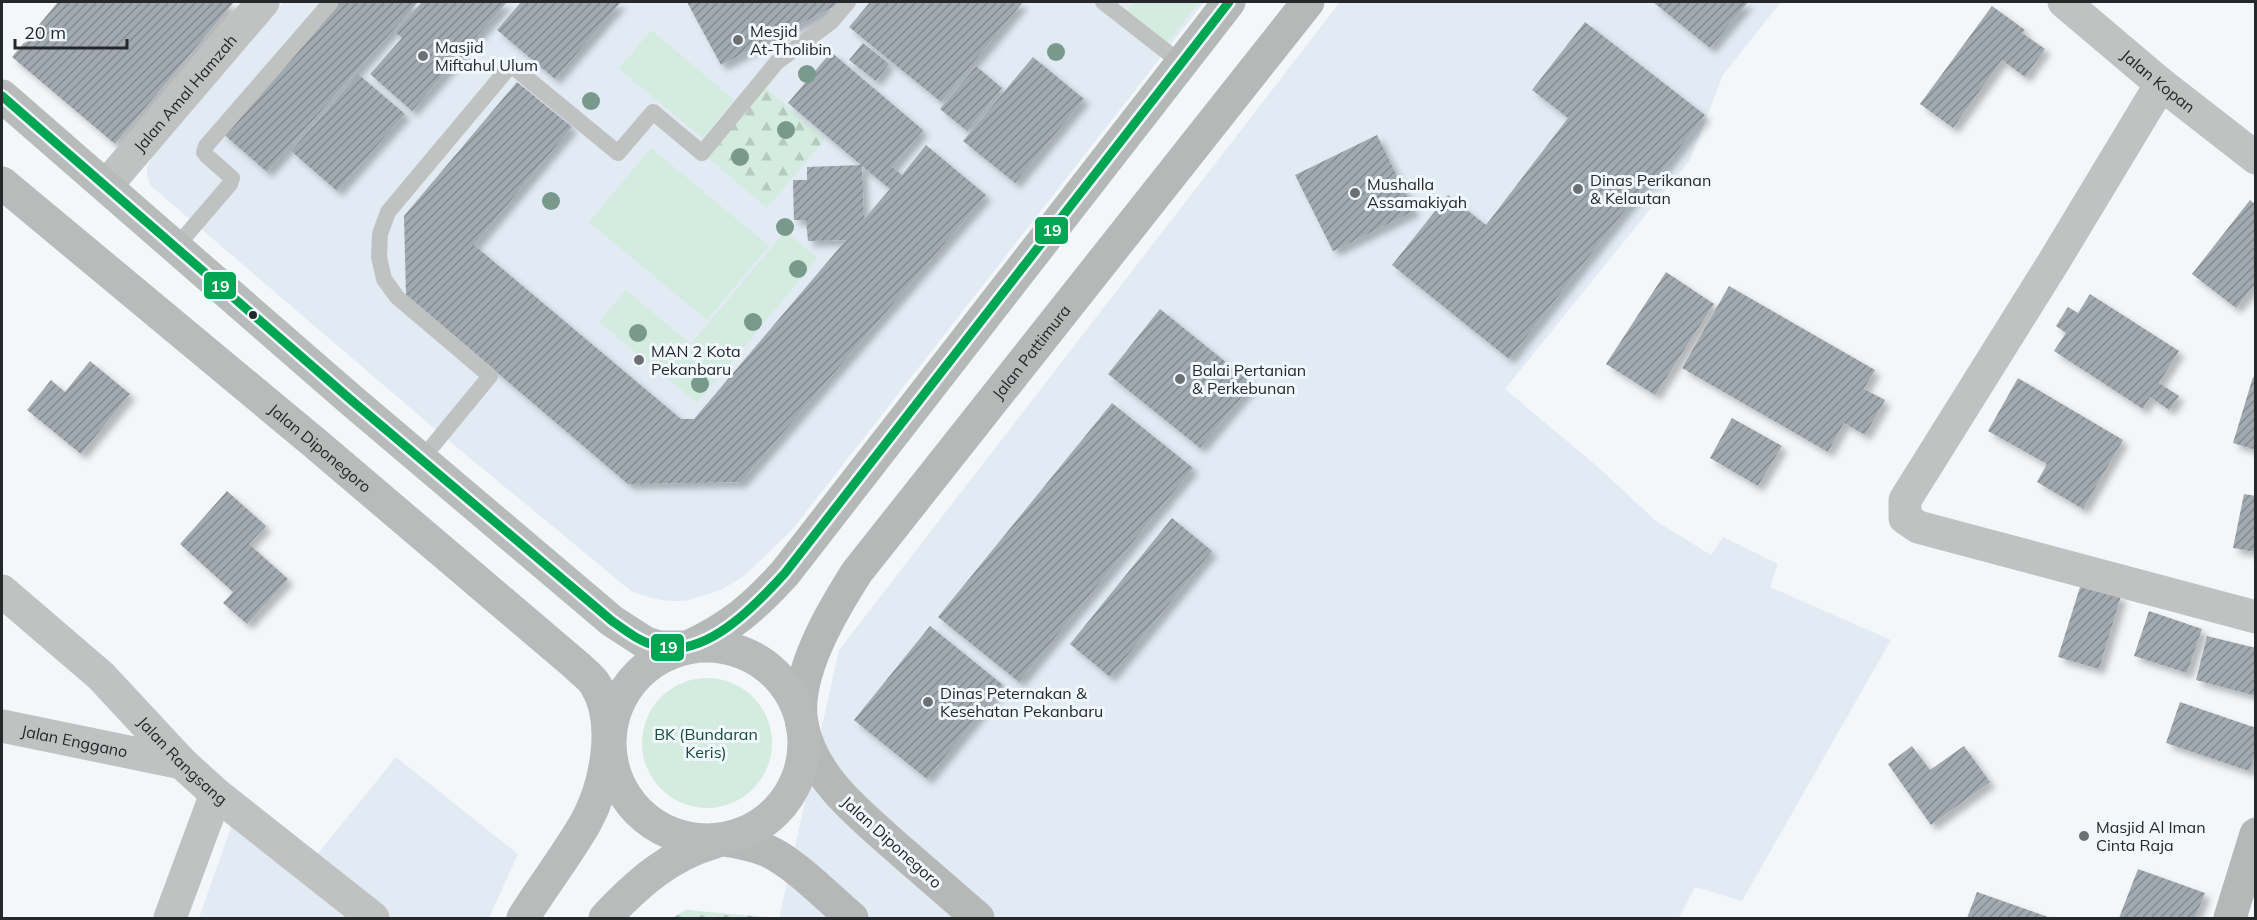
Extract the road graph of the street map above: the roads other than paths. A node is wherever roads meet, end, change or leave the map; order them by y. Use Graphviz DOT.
graph roads {
  1 [pos="263,2"];
  2 [pos="331,2"];
  3 [pos="848,2"];
  4 [pos="1103,2"];
  5 [pos="1229,2"];
  6 [pos="1308,2"];
  7 [pos="2064,2"];
  8 [pos="1181,63"];
  9 [pos="2161,84"];
  10 [pos="2,96"];
  11 [pos="2256,158"];
  12 [pos="2,183"];
  13 [pos="106,186"];
  14 [pos="176,246"];
  15 [pos="421,460"];
  16 [pos="2,591"];
  17 [pos="2256,616"];
  18 [pos="688,647"];
  19 [pos="802,723"];
  20 [pos="2,726"];
  21 [pos="609,734"];
  22 [pos="182,763"];
  23 [pos="216,794"];
  24 [pos="2256,834"];
  25 [pos="723,840"];
  26 [pos="170,918"];
  27 [pos="373,918"];
  28 [pos="522,918"];
  29 [pos="605,918"];
  30 [pos="852,918"];
  31 [pos="978,918"];
  32 [pos="2230,918"];
  1 -- 13 [label="street, Jalan Amal Hamzah"];
  2 -- 14 [label="lane"];
  3 -- 15 [label="lane"];
  4 -- 8 [label="lane"];
  5 -- 8 [label="main road"];
  6 -- 19 [label="main road, Jalan Pattimura"];
  7 -- 9 [label="street, Jalan Kopan"];
  8 -- 18 [label="main road"];
  9 -- 11 [label="street, Jalan Kopan"];
  9 -- 17 [label="street"];
  10 -- 13 [label="main road"];
  12 -- 21 [label="main road, Jalan Diponegoro"];
  13 -- 14 [label="main road"];
  14 -- 15 [label="main road"];
  15 -- 18 [label="main road"];
  16 -- 22 [label="street, Jalan Rangsang"];
  18 -- 19 [label="main road"];
  18 -- 21 [label="main road"];
  19 -- 25 [label="main road"];
  19 -- 31 [label="main road, Jalan Diponegoro"];
  20 -- 22 [label="street, Jalan Enggano"];
  21 -- 25 [label="main road"];
  21 -- 28 [label="main road"];
  22 -- 23 [label="street, Jalan Rangsang"];
  23 -- 26 [label="street"];
  23 -- 27 [label="street, Jalan Rangsang"];
  24 -- 32 [label="main road"];
  25 -- 29 [label="main road"];
  25 -- 30 [label="main road"];
}
